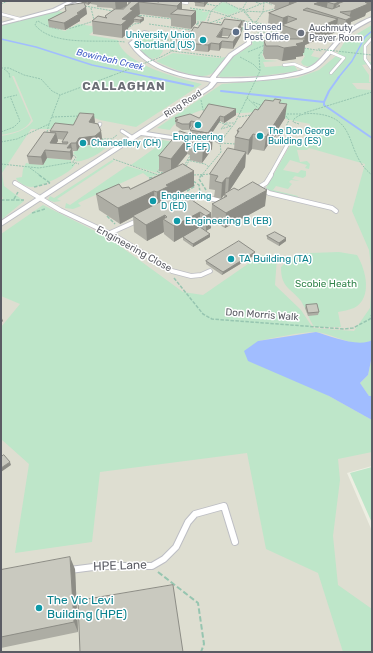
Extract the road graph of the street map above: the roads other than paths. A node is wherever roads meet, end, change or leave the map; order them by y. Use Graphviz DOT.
graph roads {
  1 [pos="71,1"];
  2 [pos="174,1"];
  3 [pos="180,2"];
  4 [pos="187,2"];
  5 [pos="82,3"];
  6 [pos="55,10"];
  7 [pos="1,14"];
  8 [pos="19,18"];
  9 [pos="372,18"];
  10 [pos="1,23"];
  11 [pos="343,30"];
  12 [pos="349,32"];
  13 [pos="147,34"];
  14 [pos="372,38"];
  15 [pos="249,40"];
  16 [pos="330,52"];
  17 [pos="284,64"];
  18 [pos="372,69"];
  19 [pos="308,70"];
  20 [pos="332,74"];
  21 [pos="215,80"];
  22 [pos="122,131"];
  23 [pos="141,133"];
  24 [pos="133,138"];
  25 [pos="290,140"];
  26 [pos="193,141"];
  27 [pos="15,183"];
  28 [pos="260,187"];
  29 [pos="254,190"];
  30 [pos="40,198"];
  31 [pos="181,199"];
  32 [pos="219,208"];
  33 [pos="336,211"];
  34 [pos="145,217"];
  35 [pos="1,224"];
  36 [pos="110,233"];
  37 [pos="210,271"];
  38 [pos="235,542"];
  39 [pos="62,571"];
  1 -- 6 [label="street"];
  1 -- 8 [label="street"];
  2 -- 3 [label="lane"];
  3 -- 4 [label="lane"];
  5 -- 6 [label="street"];
  6 -- 8 [label="street"];
  7 -- 8 [label="lane"];
  8 -- 10 [label="street"];
  9 -- 12 [label="street"];
  11 -- 12 [label="lane"];
  12 -- 16 [label="street"];
  13 -- 21 [label="street"];
  14 -- 18 [label="lane"];
  15 -- 21 [label="street, Ring Road"];
  16 -- 19 [label="street"];
  16 -- 20 [label="lane"];
  17 -- 19 [label="lane"];
  19 -- 21 [label="street"];
  21 -- 23 [label="street, Ring Road"];
  22 -- 24 [label="lane"];
  23 -- 24 [label="street, Ring Road"];
  23 -- 26 [label="street"];
  24 -- 30 [label="street, Ring Road"];
  25 -- 28 [label="lane"];
  27 -- 30 [label="lane, Engineering Close"];
  28 -- 29 [label="lane"];
  28 -- 33 [label="lane"];
  30 -- 35 [label="street, Ring Road"];
  30 -- 36 [label="lane, Engineering Close"];
  31 -- 32 [label="lane"];
  34 -- 36 [label="lane"];
  36 -- 37 [label="lane, Engineering Close"];
  38 -- 39 [label="lane, HPE Lane"];
}
